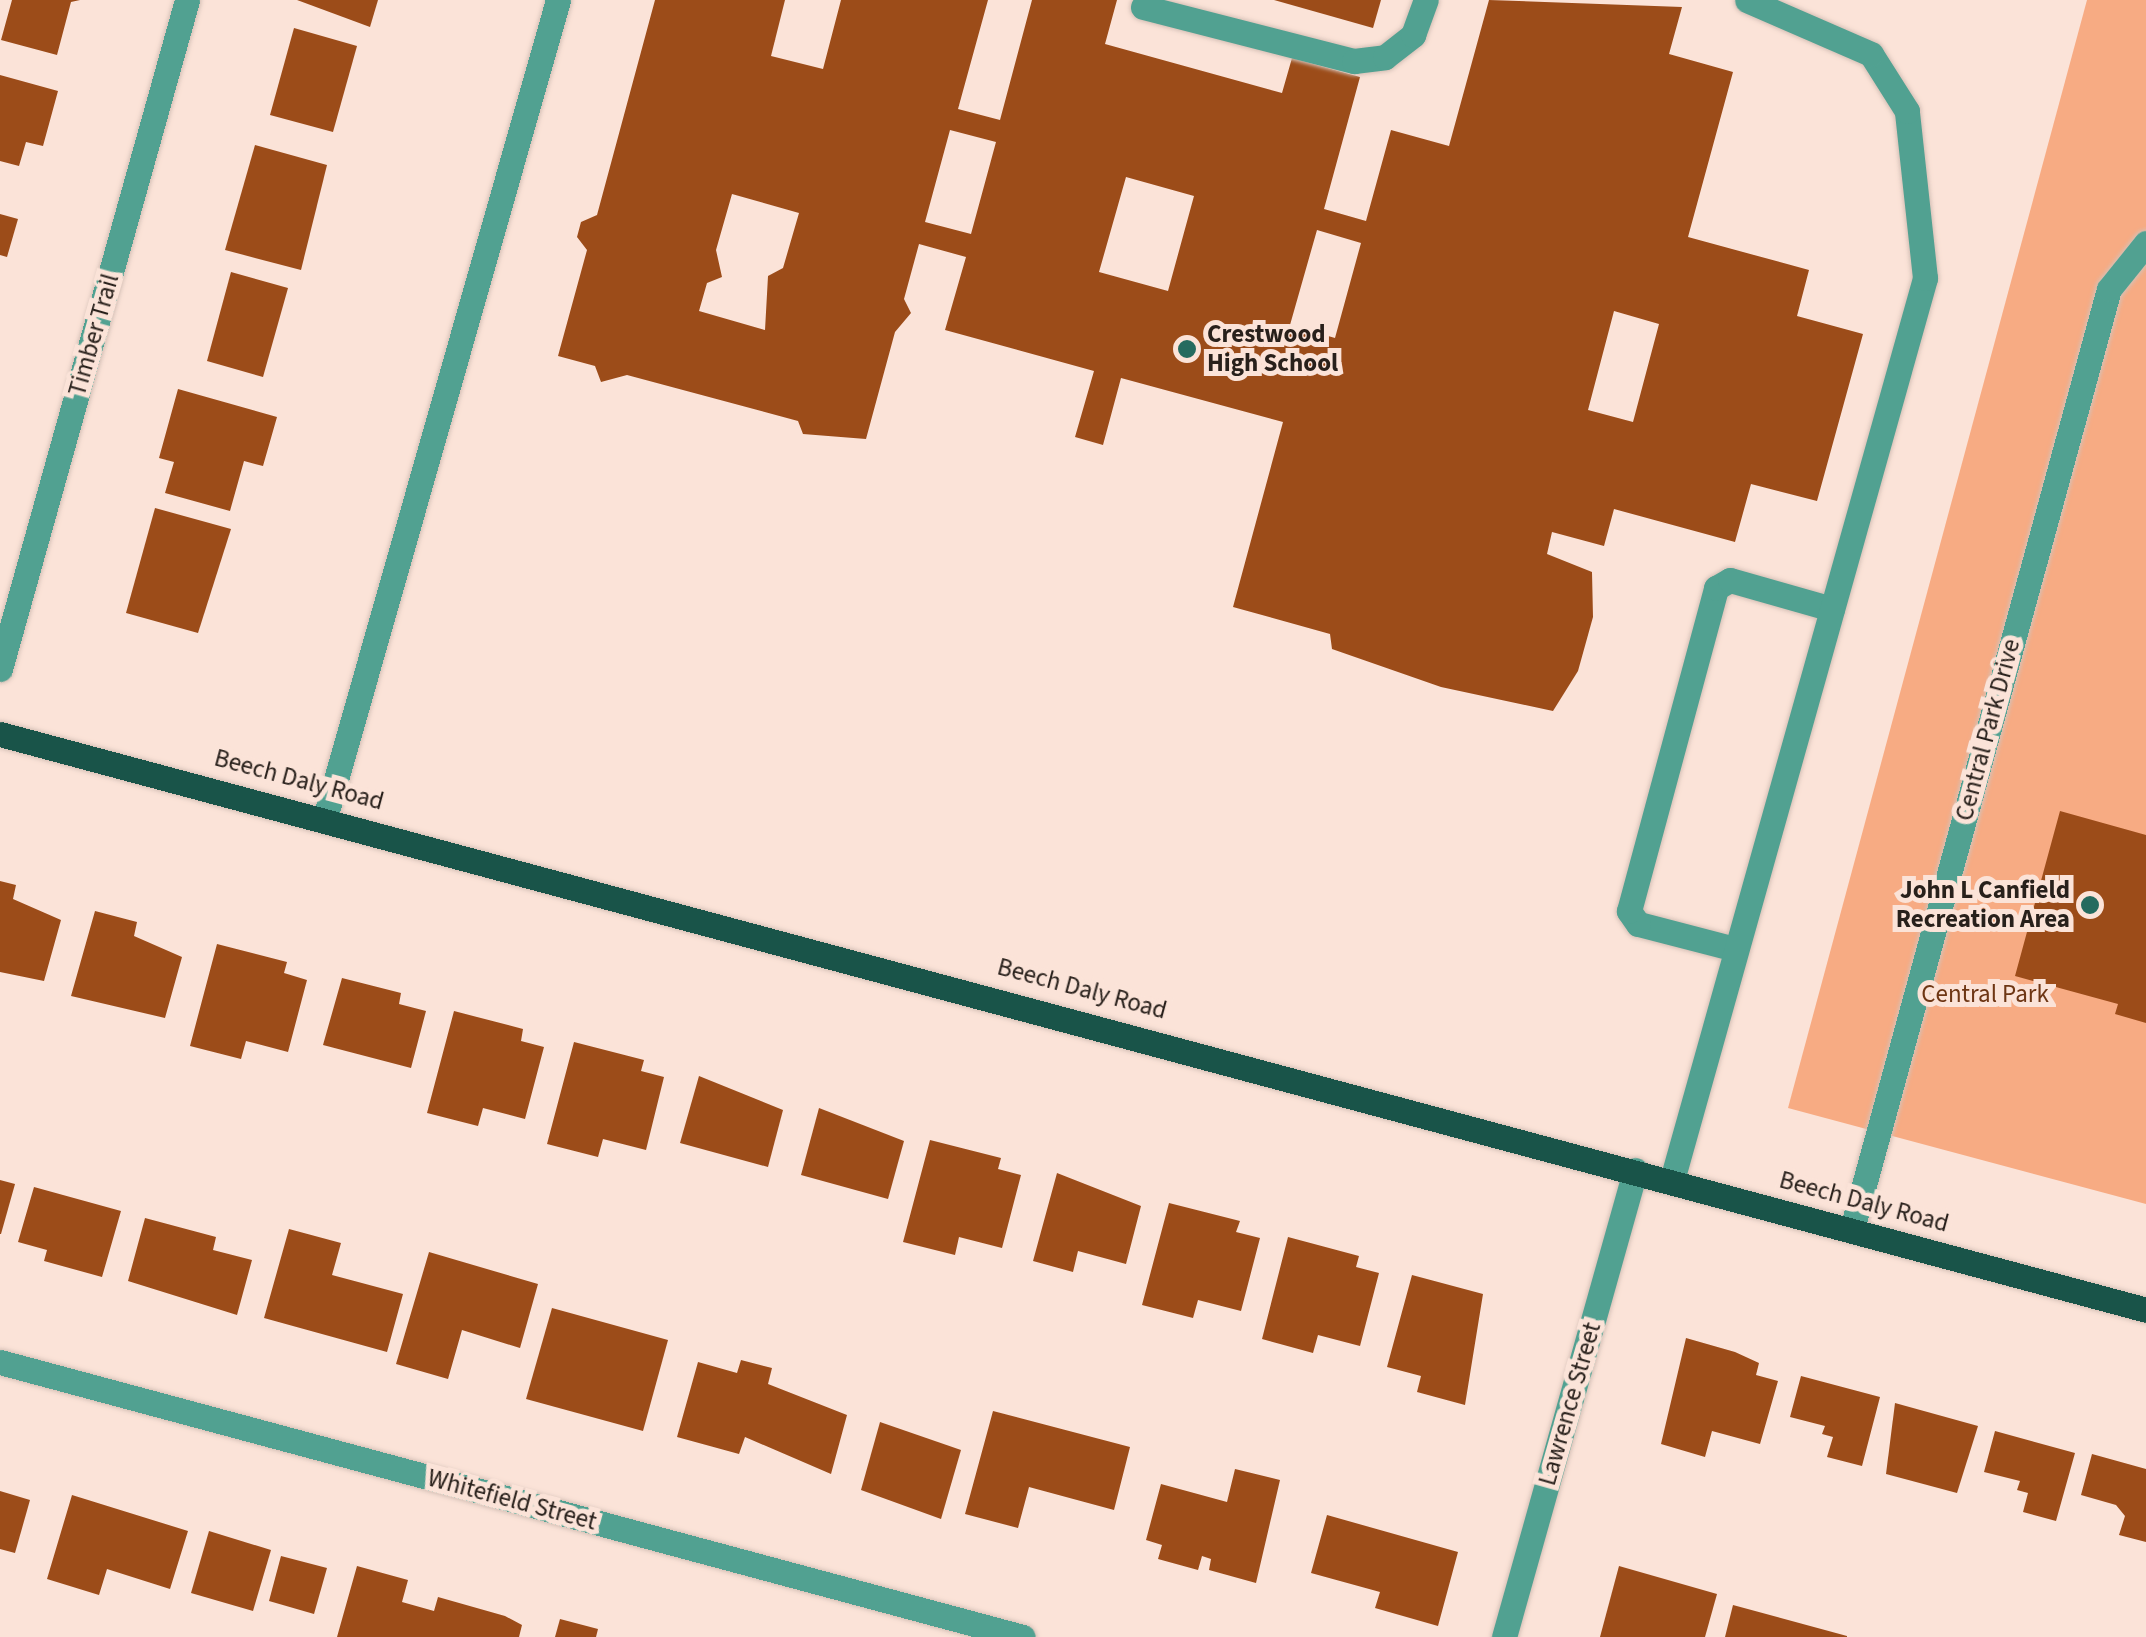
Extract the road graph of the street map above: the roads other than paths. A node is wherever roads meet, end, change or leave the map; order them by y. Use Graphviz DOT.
graph roads {
  1 [pos="187,0"];
  2 [pos="558,0"];
  3 [pos="1426,0"];
  4 [pos="1747,0"];
  5 [pos="1143,7"];
  6 [pos="2146,243"];
  7 [pos="1832,608"];
  8 [pos="0,669"];
  9 [pos="0,734"];
  10 [pos="325,818"];
  11 [pos="1736,949"];
  12 [pos="1635,1170"];
  13 [pos="1672,1180"];
  14 [pos="1852,1229"];
  15 [pos="2146,1310"];
  16 [pos="0,1362"];
  17 [pos="1023,1637"];
  18 [pos="1504,1637"];
  1 -- 8 [label="street, Timber Trail"];
  2 -- 10 [label="street"];
  3 -- 5 [label="street"];
  4 -- 7 [label="street"];
  6 -- 14 [label="street, Central Park Drive"];
  7 -- 11 [label="street"];
  7 -- 11 [label="street"];
  9 -- 10 [label="main road, Beech Daly Road"];
  10 -- 12 [label="main road, Beech Daly Road"];
  11 -- 13 [label="street"];
  12 -- 13 [label="main road, Beech Daly Road"];
  12 -- 18 [label="street, Lawrence Street"];
  13 -- 14 [label="main road, Beech Daly Road"];
  14 -- 15 [label="main road, Beech Daly Road"];
  16 -- 17 [label="street, Whitefield Street"];
}
